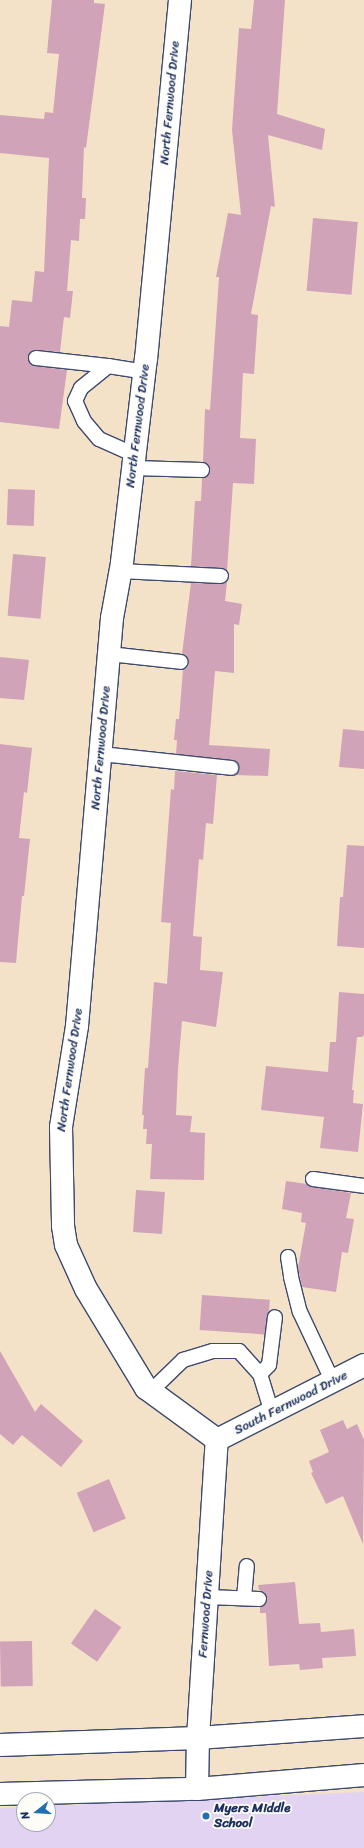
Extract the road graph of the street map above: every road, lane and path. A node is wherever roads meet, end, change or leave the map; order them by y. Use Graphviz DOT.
graph roads {
  1 [pos="180,0"];
  2 [pos="36,358"];
  3 [pos="108,366"];
  4 [pos="144,372"];
  5 [pos="134,462"];
  6 [pos="202,470"];
  7 [pos="120,570"];
  8 [pos="221,576"];
  9 [pos="109,654"];
  10 [pos="181,662"];
  11 [pos="101,754"];
  12 [pos="230,768"];
  13 [pos="313,1179"];
  14 [pos="364,1186"];
  15 [pos="288,1257"];
  16 [pos="275,1317"];
  17 [pos="364,1366"];
  18 [pos="260,1374"];
  19 [pos="333,1382"];
  20 [pos="151,1391"];
  21 [pos="272,1413"];
  22 [pos="217,1440"];
  23 [pos="247,1566"];
  24 [pos="207,1597"];
  25 [pos="244,1598"];
  26 [pos="259,1599"];
  27 [pos="364,1726"];
  28 [pos="198,1738"];
  29 [pos="0,1745"];
  30 [pos="364,1775"];
  31 [pos="197,1789"];
  32 [pos="0,1794"];
  1 -- 4 [label="street, North Fernwood Drive"];
  2 -- 3 [label="lane"];
  3 -- 4 [label="lane"];
  3 -- 5 [label="lane"];
  4 -- 5 [label="street, North Fernwood Drive"];
  5 -- 6 [label="lane"];
  5 -- 7 [label="street, North Fernwood Drive"];
  7 -- 8 [label="lane"];
  7 -- 9 [label="street, North Fernwood Drive"];
  9 -- 10 [label="lane"];
  9 -- 11 [label="street, North Fernwood Drive"];
  11 -- 12 [label="lane"];
  11 -- 20 [label="street, North Fernwood Drive"];
  13 -- 14 [label="lane"];
  15 -- 19 [label="lane"];
  16 -- 18 [label="lane"];
  17 -- 19 [label="street, South Fernwood Drive"];
  18 -- 20 [label="lane"];
  18 -- 21 [label="lane"];
  19 -- 21 [label="street, South Fernwood Drive"];
  20 -- 22 [label="street, North Fernwood Drive"];
  21 -- 22 [label="street, South Fernwood Drive"];
  22 -- 24 [label="street, Fernwood Drive"];
  23 -- 25 [label="lane"];
  24 -- 25 [label="lane"];
  24 -- 28 [label="street, Fernwood Drive"];
  25 -- 26 [label="lane"];
  27 -- 28 [label="street"];
  28 -- 29 [label="street"];
  28 -- 31 [label="street, Fernwood Drive"];
  30 -- 31 [label="street"];
  31 -- 32 [label="street"];
}
